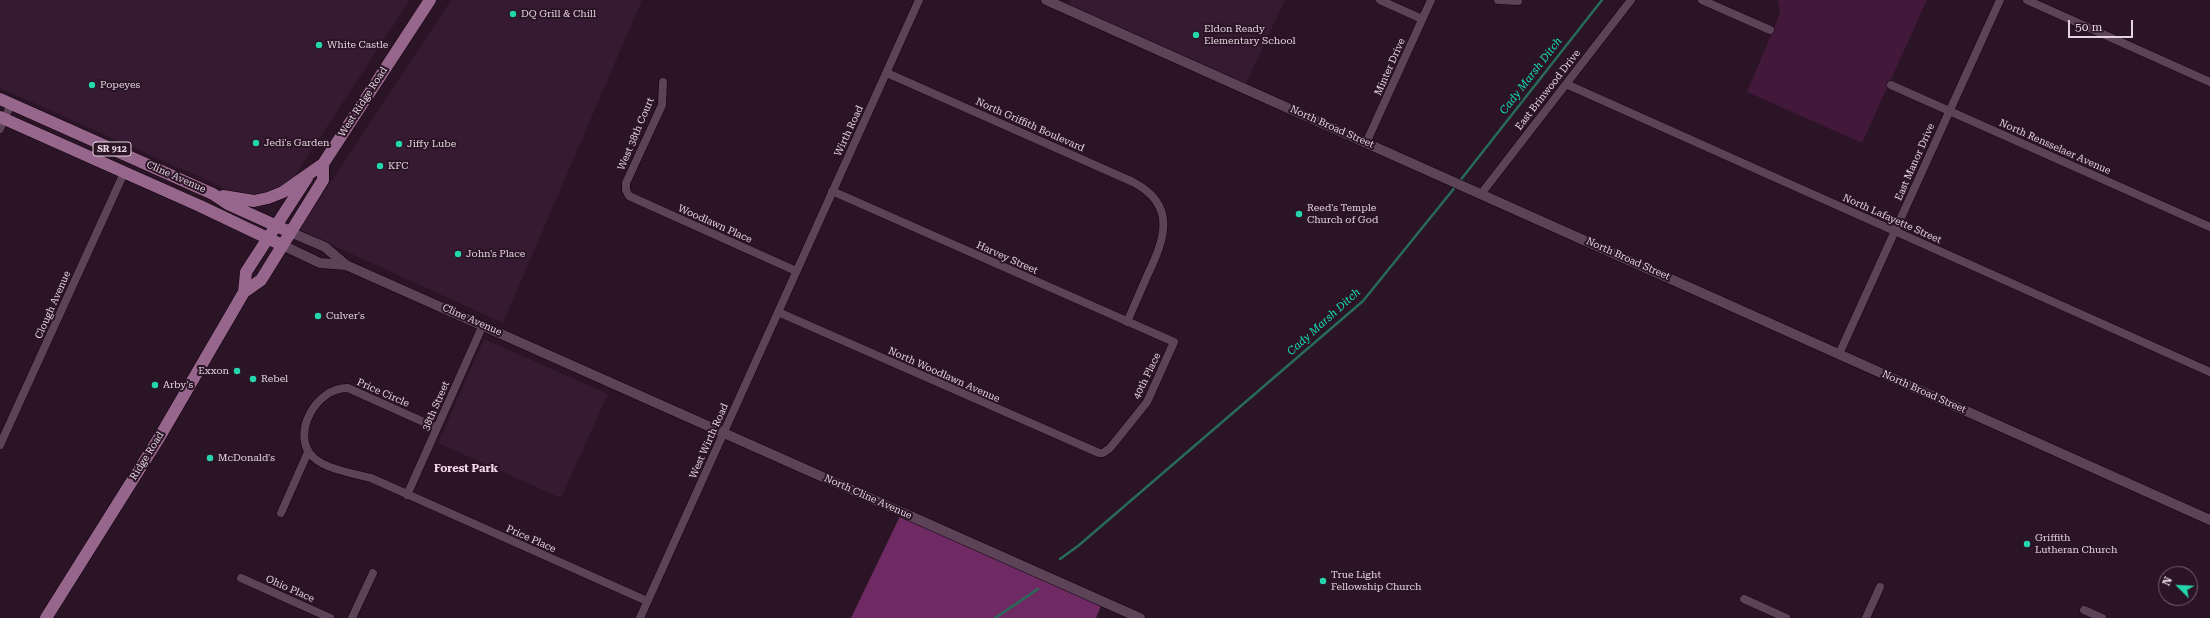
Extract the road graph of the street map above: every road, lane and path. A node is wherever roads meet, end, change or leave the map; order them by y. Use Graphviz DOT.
graph roads {
  1 [pos="430,0"];
  2 [pos="919,0"];
  3 [pos="1046,0"];
  4 [pos="1380,0"];
  5 [pos="1431,0"];
  6 [pos="1498,0"];
  7 [pos="1518,0"];
  8 [pos="1631,0"];
  9 [pos="1702,0"];
  10 [pos="2000,0"];
  11 [pos="2027,0"];
  12 [pos="1422,19"];
  13 [pos="1770,30"];
  14 [pos="887,73"];
  15 [pos="663,82"];
  16 [pos="2210,82"];
  17 [pos="1566,84"];
  18 [pos="1891,85"];
  19 [pos="6,102"];
  20 [pos="1949,111"];
  21 [pos="1,122"];
  22 [pos="1366,143"];
  23 [pos="323,164"];
  24 [pos="311,172"];
  25 [pos="124,173"];
  26 [pos="832,192"];
  27 [pos="627,193"];
  28 [pos="213,194"];
  29 [pos="1481,194"];
  30 [pos="275,225"];
  31 [pos="2210,227"];
  32 [pos="1895,231"];
  33 [pos="290,232"];
  34 [pos="267,237"];
  35 [pos="282,245"];
  36 [pos="346,265"];
  37 [pos="796,271"];
  38 [pos="244,292"];
  39 [pos="778,312"];
  40 [pos="1127,322"];
  41 [pos="483,325"];
  42 [pos="1174,342"];
  43 [pos="1839,354"];
  44 [pos="2210,372"];
  45 [pos="597,376"];
  46 [pos="437,428"];
  47 [pos="724,432"];
  48 [pos="0,445"];
  49 [pos="308,452"];
  50 [pos="1103,453"];
  51 [pos="407,495"];
  52 [pos="281,513"];
  53 [pos="2210,520"];
  54 [pos="373,573"];
  55 [pos="240,578"];
  56 [pos="1880,587"];
  57 [pos="1744,599"];
  58 [pos="647,602"];
  59 [pos="2084,610"];
  60 [pos="46,618"];
  61 [pos="330,618"];
  62 [pos="352,618"];
  63 [pos="640,618"];
  64 [pos="1140,618"];
  65 [pos="1786,618"];
  66 [pos="1866,618"];
  67 [pos="2102,618"];
  1 -- 23 [label="main road, West Ridge Road"];
  2 -- 14 [label="street, Wirth Road"];
  3 -- 22 [label="street, North Broad Street"];
  4 -- 12 [label="street"];
  5 -- 12 [label="street, Minter Drive"];
  6 -- 7 [label="street"];
  8 -- 17 [label="street, East Brinwood Drive"];
  9 -- 13 [label="street"];
  10 -- 20 [label="street, East Manor Drive"];
  11 -- 16 [label="street"];
  12 -- 22 [label="street, Minter Drive"];
  14 -- 26 [label="street, Wirth Road"];
  14 -- 40 [label="street, North Griffith Boulevard"];
  15 -- 27 [label="street, West 38th Court"];
  17 -- 29 [label="street, East Brinwood Drive"];
  17 -- 32 [label="street, North Lafayette Street"];
  18 -- 20 [label="street, North Rensselaer Avenue"];
  19 -- 21 [label="street"];
  19 -- 28 [label="main road, Cline Avenue / SR 912"];
  20 -- 31 [label="street, North Rensselaer Avenue"];
  20 -- 32 [label="street, East Manor Drive"];
  21 -- 25 [label="main road, Cline Avenue / SR 912"];
  22 -- 29 [label="street, North Broad Street"];
  23 -- 24 [label="main road, West Ridge Road"];
  23 -- 33 [label="main road, West Ridge Road"];
  24 -- 28 [label="main road"];
  24 -- 30 [label="main road, West Ridge Road"];
  25 -- 34 [label="main road, Cline Avenue / SR 912"];
  25 -- 48 [label="street, Clough Avenue"];
  26 -- 37 [label="street, Wirth Road"];
  26 -- 40 [label="street, Harvey Street"];
  27 -- 37 [label="street, Woodlawn Place"];
  28 -- 30 [label="main road, Cline Avenue / SR 912"];
  29 -- 43 [label="street, North Broad Street"];
  30 -- 33 [label="main road, Cline Avenue / SR 912"];
  30 -- 34 [label="main road, West Ridge Road"];
  32 -- 43 [label="street, East Manor Drive"];
  32 -- 44 [label="street, North Lafayette Street"];
  33 -- 35 [label="main road, Ridge Road"];
  33 -- 36 [label="street, Cline Avenue"];
  34 -- 35 [label="main road, Cline Avenue / SR 912"];
  34 -- 38 [label="main road, Ridge Road"];
  35 -- 36 [label="street, Cline Avenue"];
  35 -- 38 [label="main road, Ridge Road"];
  36 -- 41 [label="street, Cline Avenue"];
  37 -- 39 [label="street, West Wirth Road"];
  38 -- 60 [label="main road, Ridge Road"];
  39 -- 47 [label="street, West Wirth Road"];
  39 -- 50 [label="street, North Woodlawn Avenue"];
  40 -- 42 [label="street, Harvey Street"];
  41 -- 45 [label="street, Cline Avenue"];
  41 -- 46 [label="street, 38th Street"];
  42 -- 50 [label="street, 40th Place"];
  43 -- 53 [label="street, North Broad Street"];
  45 -- 47 [label="street, North Cline Avenue"];
  46 -- 49 [label="street, Price Circle"];
  46 -- 51 [label="street, 38th Street"];
  47 -- 58 [label="street, West Wirth Road"];
  47 -- 64 [label="street, North Cline Avenue"];
  49 -- 51 [label="street"];
  49 -- 52 [label="street"];
  51 -- 58 [label="street, Price Place"];
  54 -- 62 [label="street"];
  55 -- 61 [label="street, Ohio Place"];
  56 -- 66 [label="street"];
  57 -- 65 [label="street"];
  58 -- 63 [label="street, West Wirth Road"];
  59 -- 67 [label="street"];
}
